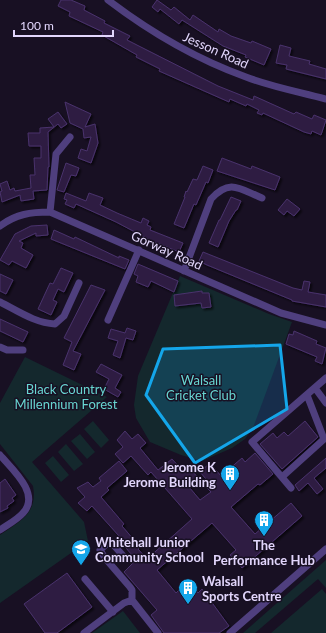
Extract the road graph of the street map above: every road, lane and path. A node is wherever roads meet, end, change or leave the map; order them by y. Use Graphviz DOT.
graph roads {
  1 [pos="108,0"];
  2 [pos="326,99"];
  3 [pos="70,137"];
  4 [pos="262,198"];
  5 [pos="50,212"];
  6 [pos="0,226"];
  7 [pos="139,250"];
  8 [pos="184,271"];
  9 [pos="79,284"];
  10 [pos="0,302"];
  11 [pos="108,320"];
  12 [pos="326,325"];
  13 [pos="0,347"];
  14 [pos="23,350"];
  15 [pos="326,378"];
  16 [pos="315,388"];
  17 [pos="307,395"];
  18 [pos="326,403"];
  19 [pos="0,455"];
  20 [pos="282,477"];
  21 [pos="291,488"];
  22 [pos="0,530"];
  23 [pos="326,549"];
  24 [pos="126,559"];
  25 [pos="85,579"];
  26 [pos="132,600"];
  27 [pos="113,612"];
  28 [pos="84,633"];
  29 [pos="158,633"];
  30 [pos="230,633"];
  1 -- 2 [label="street, Jesson Road"];
  3 -- 5 [label="street"];
  4 -- 8 [label="street"];
  5 -- 6 [label="street, Gorway Road"];
  5 -- 7 [label="street, Gorway Road"];
  7 -- 8 [label="street, Gorway Road"];
  7 -- 11 [label="street"];
  8 -- 12 [label="street, Gorway Road"];
  9 -- 10 [label="street"];
  13 -- 14 [label="street"];
  15 -- 16 [label="street"];
  16 -- 17 [label="street"];
  16 -- 18 [label="street"];
  17 -- 20 [label="street"];
  17 -- 20 [label="street"];
  19 -- 22 [label="street"];
  20 -- 21 [label="street"];
  23 -- 30 [label="street"];
  24 -- 26 [label="street"];
  25 -- 27 [label="street"];
  26 -- 27 [label="street"];
  26 -- 29 [label="street"];
  27 -- 28 [label="street"];
}
